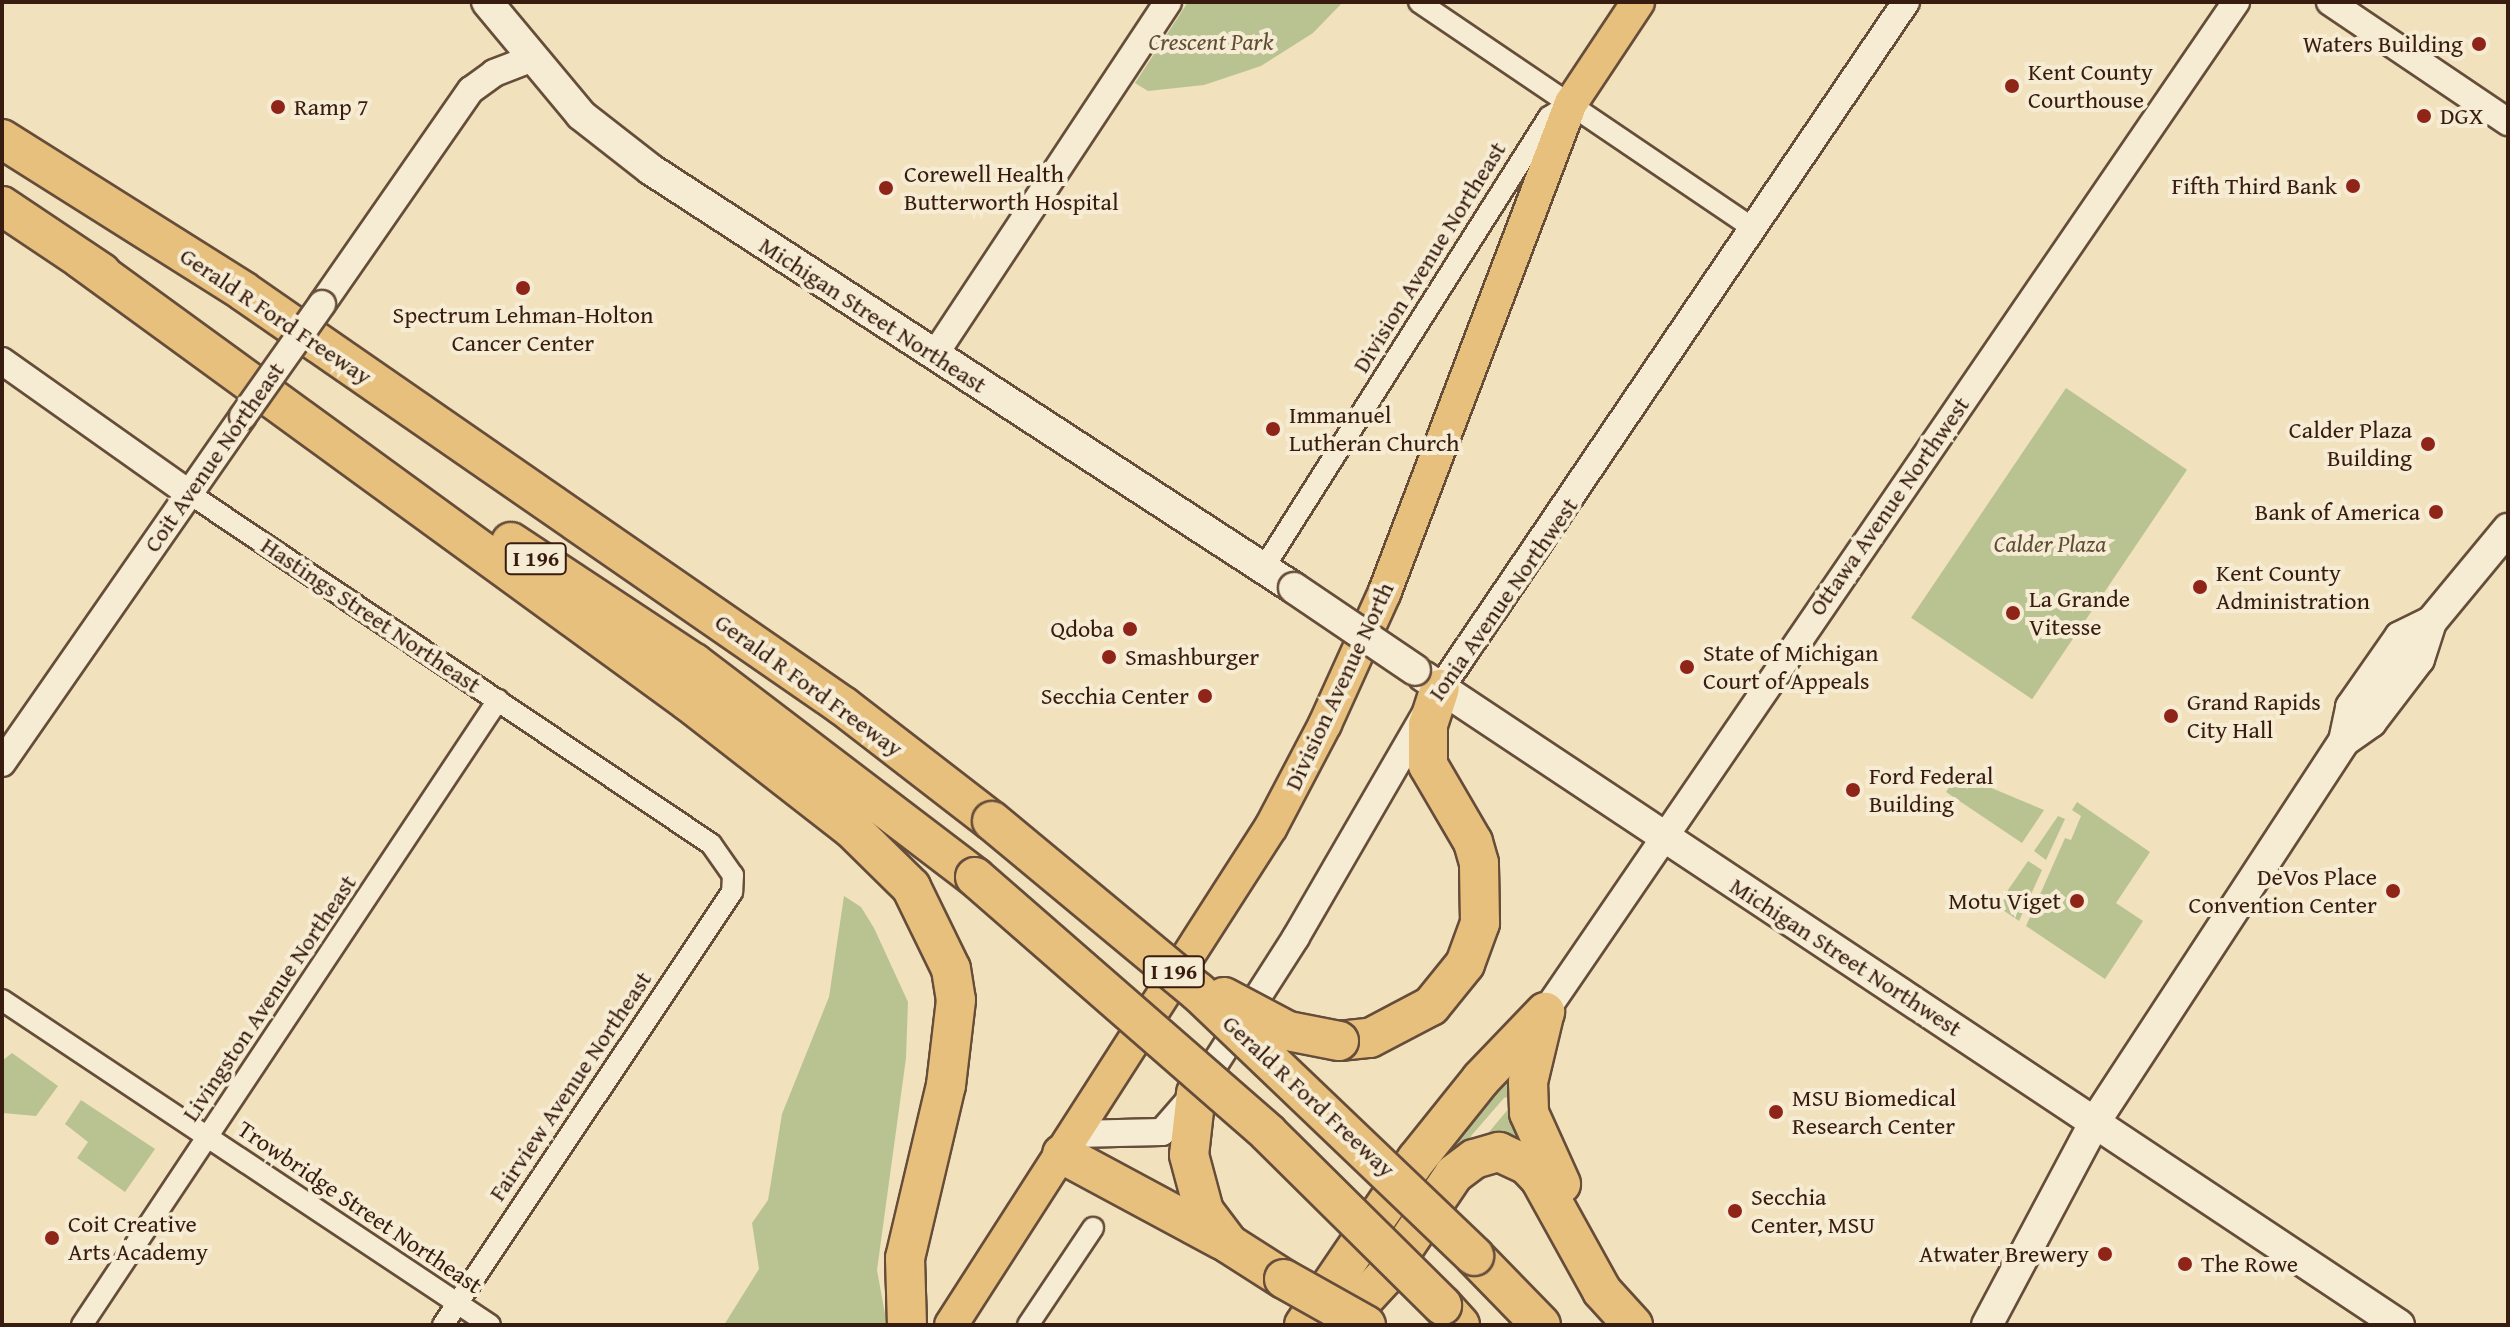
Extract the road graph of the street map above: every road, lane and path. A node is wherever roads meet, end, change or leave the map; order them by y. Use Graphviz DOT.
graph roads {
  1 [pos="487,2"];
  2 [pos="1168,2"];
  3 [pos="1419,2"];
  4 [pos="1638,2"];
  5 [pos="1906,2"];
  6 [pos="2236,2"];
  7 [pos="2330,2"];
  8 [pos="531,59"];
  9 [pos="1571,103"];
  10 [pos="2,117"];
  11 [pos="2508,122"];
  12 [pos="2,139"];
  13 [pos="2,206"];
  14 [pos="1754,229"];
  15 [pos="82,260"];
  16 [pos="243,291"];
  17 [pos="935,354"];
  18 [pos="2,361"];
  19 [pos="187,492"];
  20 [pos="2508,529"];
  21 [pos="1263,569"];
  22 [pos="1294,588"];
  23 [pos="1428,680"];
  24 [pos="498,700"];
  25 [pos="2,763"];
  26 [pos="1661,836"];
  27 [pos="733,875"];
  28 [pos="1198,992"];
  29 [pos="2,1000"];
  30 [pos="1545,1012"];
  31 [pos="1196,1093"];
  32 [pos="2096,1120"];
  33 [pos="209,1136"];
  34 [pos="1068,1144"];
  35 [pos="1093,1228"];
  36 [pos="1229,1244"];
  37 [pos="457,1304"];
  38 [pos="1451,1315"];
  39 [pos="82,1325"];
  40 [pos="443,1325"];
  41 [pos="490,1325"];
  42 [pos="907,1325"];
  43 [pos="951,1325"];
  44 [pos="1028,1325"];
  45 [pos="1304,1325"];
  46 [pos="1340,1325"];
  47 [pos="1366,1325"];
  48 [pos="1541,1325"];
  49 [pos="1633,1325"];
  50 [pos="1644,1325"];
  51 [pos="1987,1325"];
  52 [pos="2399,1325"];
  1 -- 8 [label="main road, Michigan Street Northeast"];
  2 -- 17 [label="street"];
  3 -- 9 [label="street"];
  4 -- 9 [label="main road, Division Avenue North"];
  5 -- 14 [label="street, Ionia Avenue Northwest"];
  6 -- 26 [label="street, Ottawa Avenue Northwest"];
  7 -- 11 [label="street"];
  8 -- 17 [label="main road, Michigan Street Northeast"];
  8 -- 19 [label="street, Coit Avenue Northeast, bridge"];
  9 -- 14 [label="street"];
  9 -- 21 [label="street, Division Avenue Northeast"];
  9 -- 34 [label="main road, Division Avenue North"];
  10 -- 16 [label="highway"];
  12 -- 16 [label="highway, Gerald R Ford Freeway / I 196"];
  13 -- 15 [label="highway, Gerald R Ford Freeway / I 196"];
  14 -- 23 [label="street, Ionia Avenue Northwest"];
  15 -- 38 [label="highway, Gerald R Ford Freeway / I 196, bridge"];
  15 -- 42 [label="highway"];
  16 -- 28 [label="highway, Gerald R Ford Freeway / I 196, bridge"];
  17 -- 21 [label="main road, Michigan Street Northeast"];
  18 -- 19 [label="street, Hastings Street Northeast"];
  19 -- 24 [label="street, Hastings Street Northeast"];
  19 -- 25 [label="street, Coit Avenue Northeast"];
  20 -- 32 [label="main road"];
  21 -- 22 [label="main road, Michigan Street Northeast"];
  22 -- 23 [label="main road, Michigan Street Northwest, bridge"];
  23 -- 26 [label="main road, Michigan Street Northwest"];
  23 -- 28 [label="highway, bridge"];
  23 -- 31 [label="street, Ionia Avenue Northwest"];
  24 -- 27 [label="street, Hastings Street Northeast"];
  24 -- 33 [label="street, Livingston Avenue Northeast"];
  26 -- 30 [label="street, Ottawa Avenue Northwest"];
  26 -- 32 [label="main road, Michigan Street Northwest"];
  27 -- 37 [label="street, Fairview Avenue Northeast"];
  28 -- 48 [label="highway, Gerald R Ford Freeway / I 196, bridge"];
  29 -- 33 [label="street, Trowbridge Street Northeast"];
  30 -- 45 [label="highway"];
  30 -- 50 [label="highway"];
  31 -- 34 [label="street, Ionia Avenue Northwest"];
  31 -- 36 [label="highway"];
  32 -- 51 [label="main road"];
  32 -- 52 [label="main road, Michigan Street Northwest"];
  33 -- 37 [label="street, Trowbridge Street Northeast"];
  33 -- 39 [label="street, Livingston Avenue Northeast"];
  34 -- 36 [label="highway"];
  34 -- 43 [label="main road, Division Avenue North"];
  35 -- 44 [label="street"];
  36 -- 47 [label="highway, bridge"];
  37 -- 40 [label="street, Fairview Avenue Northeast"];
  37 -- 41 [label="street, Trowbridge Street Northeast"];
  46 -- 49 [label="highway"];
}
